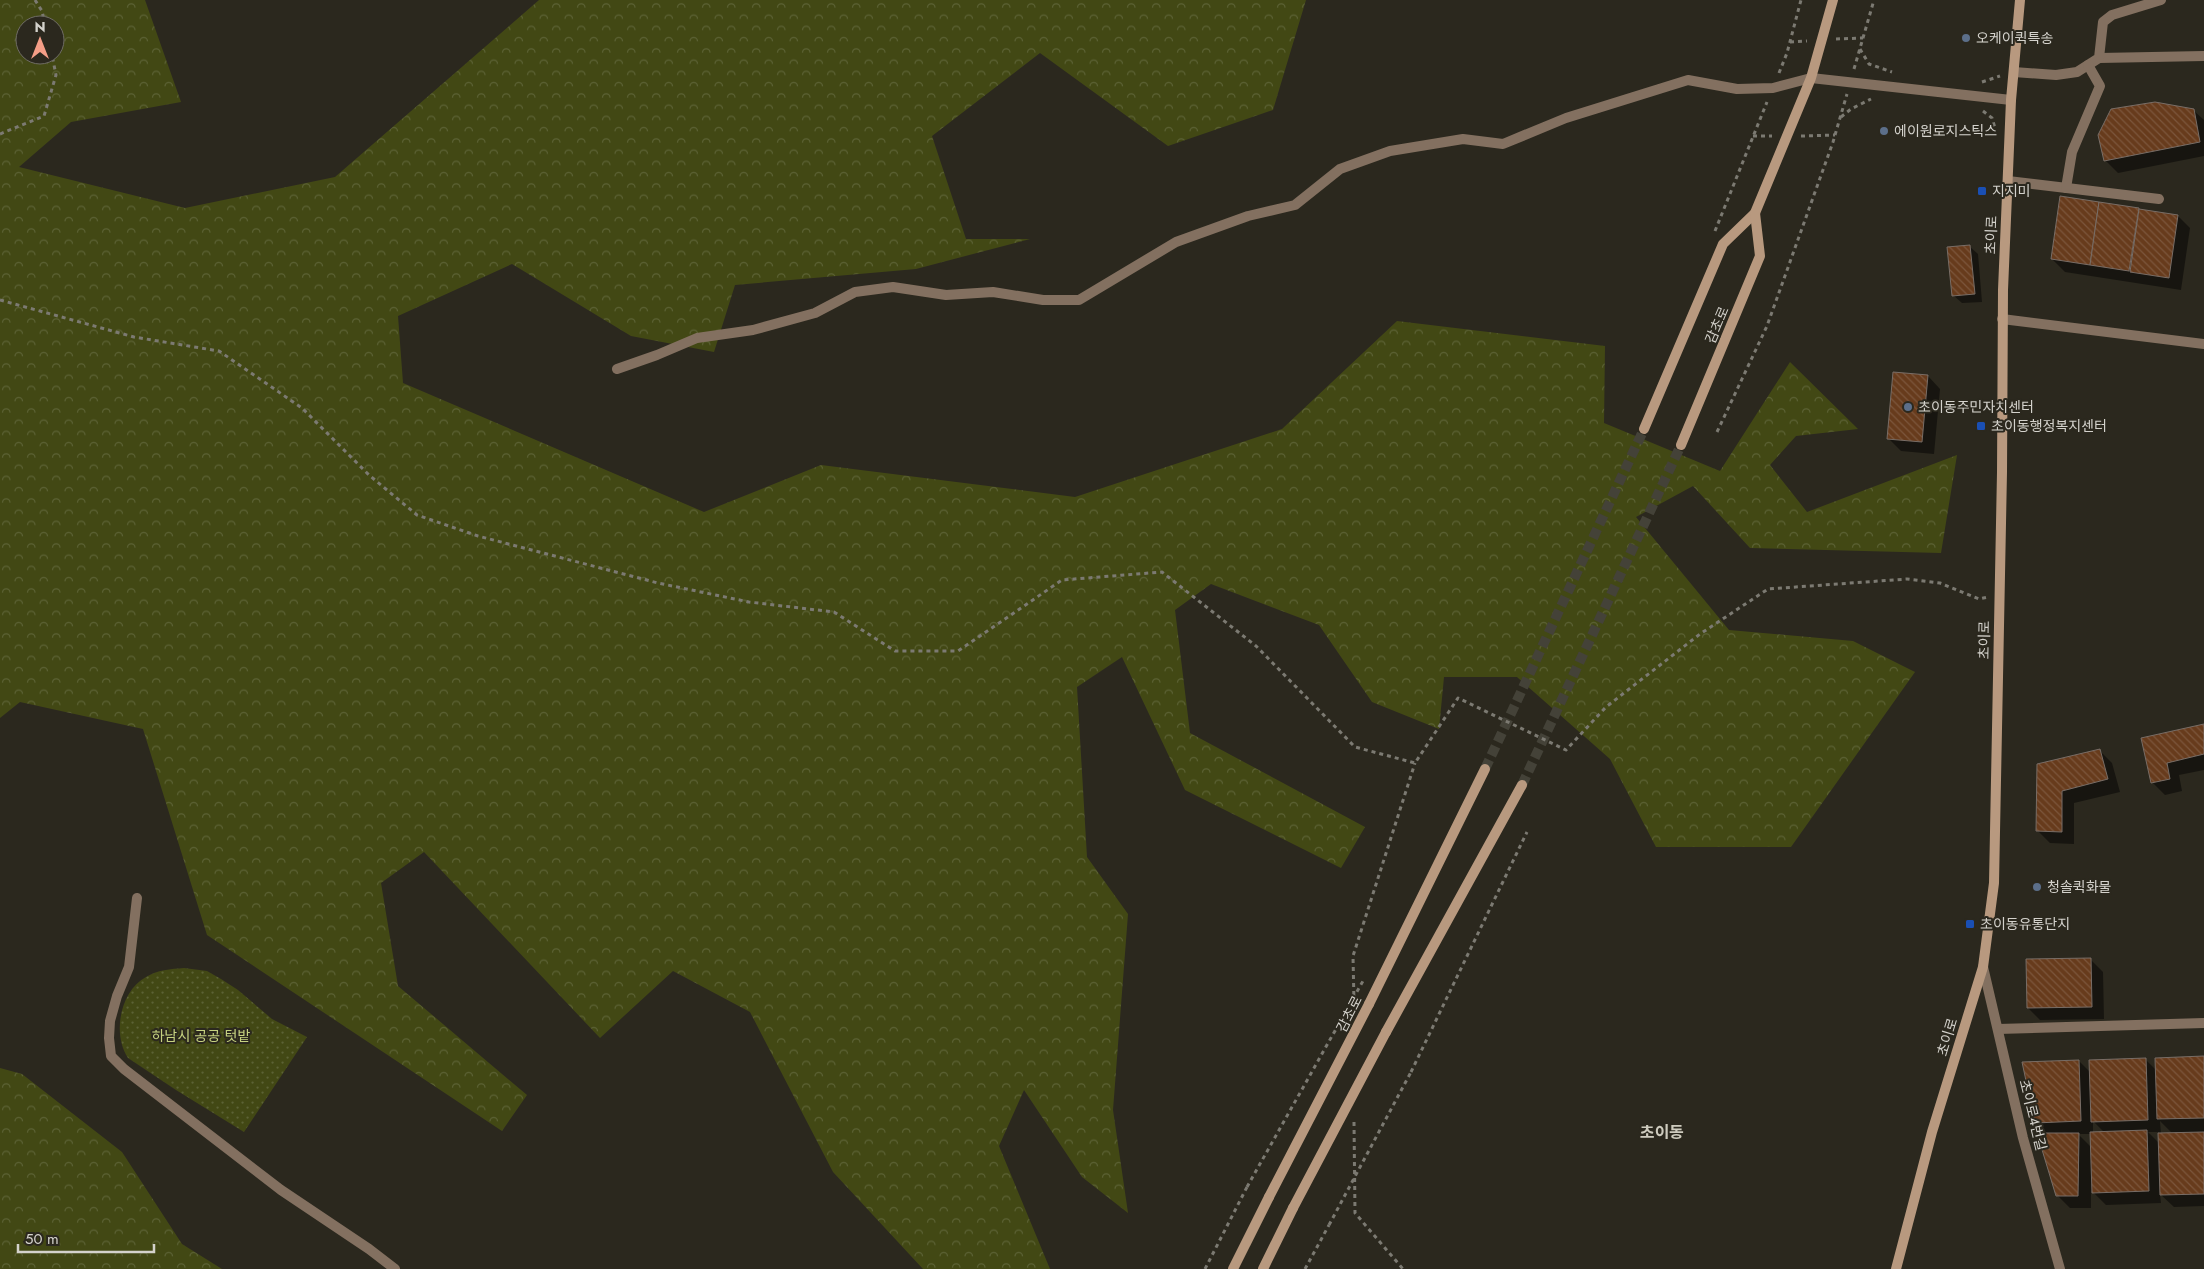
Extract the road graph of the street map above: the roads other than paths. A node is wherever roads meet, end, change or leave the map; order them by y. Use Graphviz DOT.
graph roads {
  1 [pos="1833,0"];
  2 [pos="2020,0"];
  3 [pos="2161,0"];
  4 [pos="2204,56"];
  5 [pos="2100,58"];
  6 [pos="2088,65"];
  7 [pos="2008,73"];
  8 [pos="1811,78"];
  9 [pos="2011,100"];
  10 [pos="2008,181"];
  11 [pos="2066,188"];
  12 [pos="2159,199"];
  13 [pos="1755,213"];
  14 [pos="2002,319"];
  15 [pos="2204,344"];
  16 [pos="617,369"];
  17 [pos="1644,429"];
  18 [pos="1682,445"];
  19 [pos="1485,768"];
  20 [pos="1522,785"];
  21 [pos="137,898"];
  22 [pos="1983,967"];
  23 [pos="2204,1023"];
  24 [pos="1998,1028"];
  25 [pos="395,1269"];
  26 [pos="1233,1269"];
  27 [pos="1263,1269"];
  28 [pos="1896,1269"];
  29 [pos="2060,1269"];
  1 -- 8 [label="main road, 감초로"];
  2 -- 7 [label="main road, 초이로"];
  3 -- 5 [label="street"];
  4 -- 5 [label="street"];
  5 -- 6 [label="street"];
  6 -- 7 [label="street"];
  6 -- 11 [label="street"];
  7 -- 9 [label="main road, 초이로"];
  8 -- 9 [label="street"];
  8 -- 13 [label="main road, 감초로"];
  8 -- 16 [label="street"];
  9 -- 10 [label="main road, 초이로"];
  10 -- 11 [label="street"];
  10 -- 14 [label="main road, 초이로"];
  11 -- 12 [label="street"];
  13 -- 17 [label="main road, 감초로"];
  13 -- 18 [label="main road, 감초로"];
  14 -- 15 [label="street"];
  14 -- 22 [label="main road, 초이로"];
  19 -- 26 [label="main road, 감초로, bridge"];
  20 -- 27 [label="main road, bridge"];
  21 -- 25 [label="street"];
  22 -- 24 [label="street, 초이로4번길"];
  22 -- 28 [label="main road, 초이로"];
  23 -- 24 [label="street"];
  24 -- 29 [label="street, 초이로4번길"];
}
